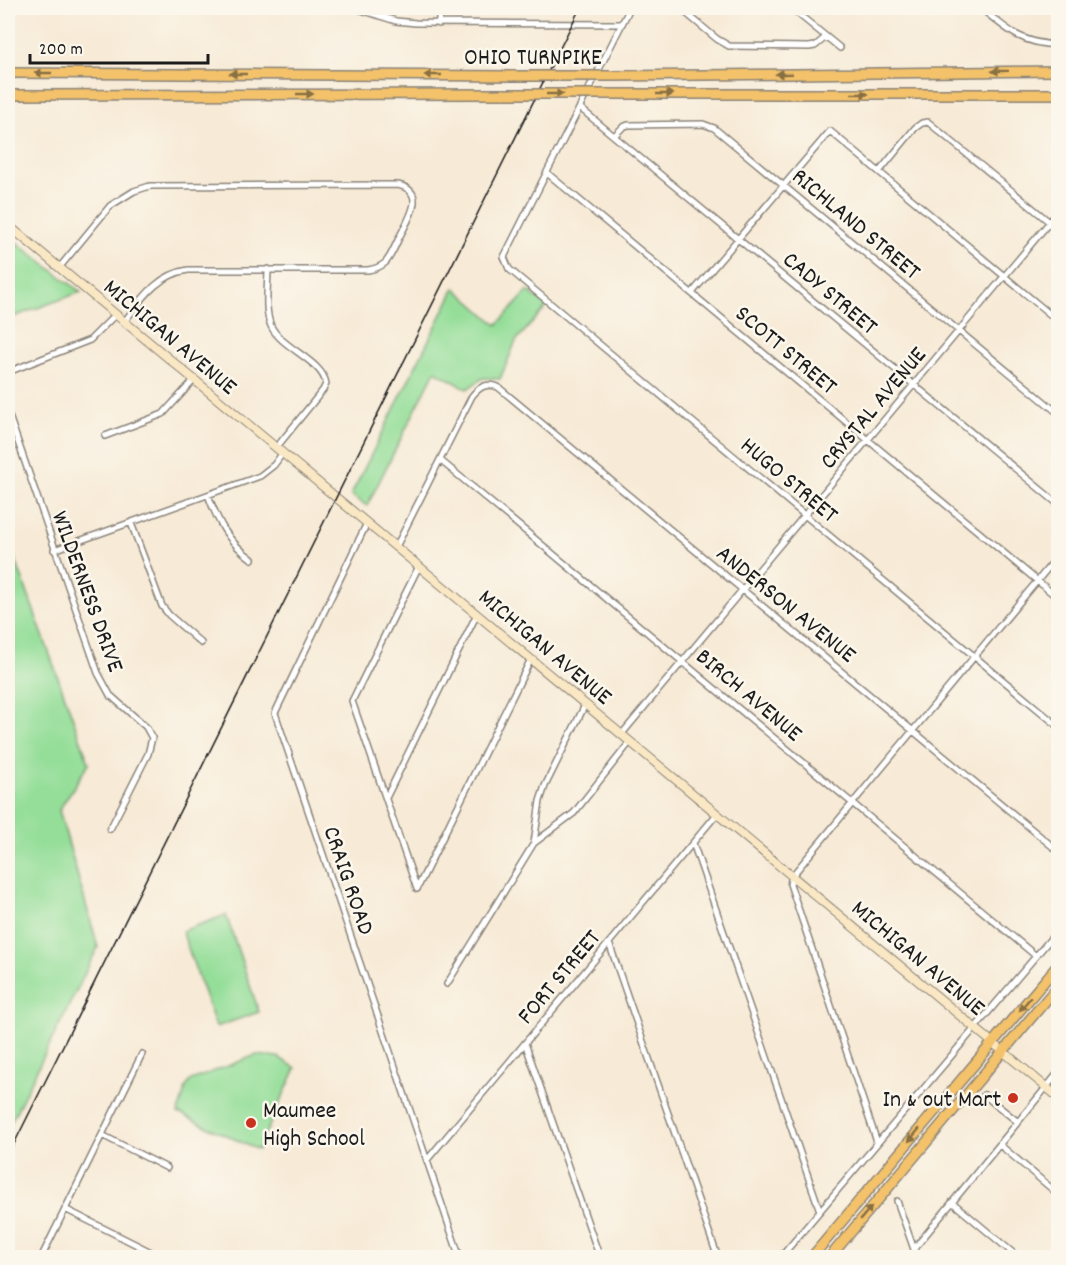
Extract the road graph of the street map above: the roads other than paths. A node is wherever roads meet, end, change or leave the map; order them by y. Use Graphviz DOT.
graph roads {
  1 [pos="355,8"];
  2 [pos="438,8"];
  3 [pos="630,8"];
  4 [pos="680,8"];
  5 [pos="791,8"];
  6 [pos="981,8"];
  7 [pos="438,24"];
  8 [pos="622,24"];
  9 [pos="826,37"];
  10 [pos="1059,45"];
  11 [pos="840,48"];
  12 [pos="1059,71"];
  13 [pos="8,73"];
  14 [pos="8,94"];
  15 [pos="1059,94"];
  16 [pos="580,108"];
  17 [pos="614,136"];
  18 [pos="879,172"];
  19 [pos="547,173"];
  20 [pos="783,185"];
  21 [pos="1059,212"];
  22 [pos="1050,222"];
  23 [pos="8,225"];
  24 [pos="1059,229"];
  25 [pos="738,238"];
  26 [pos="58,268"];
  27 [pos="268,269"];
  28 [pos="1005,277"];
  29 [pos="692,293"];
  30 [pos="115,315"];
  31 [pos="1059,321"];
  32 [pos="124,322"];
  33 [pos="959,331"];
  34 [pos="8,372"];
  35 [pos="194,380"];
  36 [pos="914,385"];
  37 [pos="8,413"];
  38 [pos="1059,413"];
  39 [pos="105,435"];
  40 [pos="868,440"];
  41 [pos="279,451"];
  42 [pos="440,460"];
  43 [pos="208,495"];
  44 [pos="1059,504"];
  45 [pos="805,515"];
  46 [pos="131,522"];
  47 [pos="367,523"];
  48 [pos="396,547"];
  49 [pos="54,550"];
  50 [pos="1059,556"];
  51 [pos="252,559"];
  52 [pos="419,566"];
  53 [pos="1038,581"];
  54 [pos="742,590"];
  55 [pos="1059,598"];
  56 [pos="477,614"];
  57 [pos="201,643"];
  58 [pos="975,656"];
  59 [pos="531,659"];
  60 [pos="682,662"];
  61 [pos="585,705"];
  62 [pos="1059,726"];
  63 [pos="913,730"];
  64 [pos="621,735"];
  65 [pos="630,742"];
  66 [pos="386,798"];
  67 [pos="852,803"];
  68 [pos="717,814"];
  69 [pos="110,829"];
  70 [pos="534,843"];
  71 [pos="693,843"];
  72 [pos="1059,851"];
  73 [pos="792,876"];
  74 [pos="1059,930"];
  75 [pos="609,943"];
  76 [pos="1036,956"];
  77 [pos="1059,965"];
  78 [pos="447,984"];
  79 [pos="1059,986"];
  80 [pos="975,1028"];
  81 [pos="525,1043"];
  82 [pos="992,1043"];
  83 [pos="1003,1052"];
  84 [pos="142,1054"];
  85 [pos="1059,1072"];
  86 [pos="1046,1088"];
  87 [pos="984,1095"];
  88 [pos="1059,1098"];
  89 [pos="1018,1122"];
  90 [pos="102,1135"];
  91 [pos="877,1142"];
  92 [pos="1000,1145"];
  93 [pos="427,1160"];
  94 [pos="167,1168"];
  95 [pos="1059,1194"];
  96 [pos="897,1201"];
  97 [pos="952,1202"];
  98 [pos="65,1209"];
  99 [pos="820,1211"];
  100 [pos="914,1249"];
  101 [pos="41,1257"];
  102 [pos="158,1257"];
  103 [pos="460,1257"];
  104 [pos="600,1257"];
  105 [pos="718,1257"];
  106 [pos="780,1257"];
  107 [pos="811,1257"];
  108 [pos="829,1257"];
  109 [pos="917,1257"];
  110 [pos="1019,1257"];
  1 -- 7 [label="street"];
  2 -- 7 [label="street"];
  3 -- 8 [label="street"];
  4 -- 9 [label="street"];
  5 -- 9 [label="street"];
  6 -- 10 [label="street"];
  7 -- 8 [label="street"];
  8 -- 16 [label="street"];
  9 -- 11 [label="street"];
  12 -- 13 [label="highway, OHIO TURNPIKE, one-way, bridge"];
  14 -- 15 [label="highway, OHIO TURNPIKE, one-way, bridge"];
  16 -- 17 [label="street, CADY STREET"];
  16 -- 19 [label="street"];
  17 -- 20 [label="street, RICHLAND STREET"];
  17 -- 25 [label="street, CADY STREET"];
  18 -- 20 [label="street"];
  18 -- 22 [label="street"];
  18 -- 28 [label="street"];
  19 -- 29 [label="street, SCOTT STREET"];
  19 -- 45 [label="street, HUGO STREET"];
  20 -- 25 [label="street"];
  20 -- 33 [label="street, RICHLAND STREET"];
  21 -- 22 [label="street, CRYSTAL AVENUE"];
  22 -- 24 [label="street"];
  22 -- 28 [label="street, CRYSTAL AVENUE"];
  23 -- 26 [label="street, MICHIGAN AVENUE"];
  25 -- 29 [label="street"];
  25 -- 36 [label="street, CADY STREET"];
  26 -- 27 [label="street"];
  26 -- 30 [label="street, MICHIGAN AVENUE"];
  27 -- 32 [label="street"];
  27 -- 41 [label="street"];
  28 -- 31 [label="street"];
  28 -- 33 [label="street, CRYSTAL AVENUE"];
  29 -- 40 [label="street, SCOTT STREET"];
  30 -- 32 [label="street, MICHIGAN AVENUE"];
  30 -- 34 [label="street"];
  32 -- 35 [label="street, MICHIGAN AVENUE"];
  33 -- 36 [label="street, CRYSTAL AVENUE"];
  33 -- 38 [label="street, RICHLAND STREET"];
  35 -- 39 [label="street"];
  35 -- 41 [label="street, MICHIGAN AVENUE"];
  36 -- 40 [label="street, CRYSTAL AVENUE"];
  36 -- 44 [label="street, CADY STREET"];
  37 -- 49 [label="street, WILDERNESS DRIVE"];
  40 -- 45 [label="street, CRYSTAL AVENUE"];
  40 -- 53 [label="street, SCOTT STREET"];
  41 -- 43 [label="street"];
  41 -- 47 [label="street, MICHIGAN AVENUE"];
  42 -- 48 [label="street"];
  42 -- 54 [label="street, ANDERSON AVENUE"];
  42 -- 60 [label="street, BIRCH AVENUE"];
  43 -- 46 [label="street"];
  43 -- 51 [label="street"];
  45 -- 54 [label="street, CRYSTAL AVENUE"];
  45 -- 58 [label="street, HUGO STREET"];
  46 -- 49 [label="street"];
  46 -- 57 [label="street"];
  47 -- 48 [label="street, MICHIGAN AVENUE"];
  47 -- 93 [label="street, CRAIG ROAD"];
  48 -- 52 [label="street, MICHIGAN AVENUE"];
  49 -- 69 [label="street, WILDERNESS DRIVE"];
  50 -- 53 [label="street"];
  52 -- 56 [label="street, MICHIGAN AVENUE"];
  52 -- 66 [label="street"];
  53 -- 55 [label="street, SCOTT STREET"];
  53 -- 58 [label="street"];
  54 -- 60 [label="street, CRYSTAL AVENUE"];
  54 -- 63 [label="street, ANDERSON AVENUE"];
  56 -- 59 [label="street, MICHIGAN AVENUE"];
  56 -- 66 [label="street"];
  58 -- 62 [label="street, HUGO STREET"];
  58 -- 63 [label="street"];
  59 -- 61 [label="street, MICHIGAN AVENUE"];
  59 -- 66 [label="street"];
  60 -- 64 [label="street, CRYSTAL AVENUE"];
  60 -- 67 [label="street, BIRCH AVENUE"];
  61 -- 64 [label="street, MICHIGAN AVENUE"];
  61 -- 70 [label="street"];
  63 -- 67 [label="street"];
  63 -- 72 [label="street, ANDERSON AVENUE"];
  64 -- 65 [label="street, MICHIGAN AVENUE"];
  65 -- 68 [label="street, MICHIGAN AVENUE"];
  65 -- 70 [label="street"];
  67 -- 73 [label="street"];
  67 -- 76 [label="street, BIRCH AVENUE"];
  68 -- 71 [label="street, FORT STREET"];
  68 -- 73 [label="street, MICHIGAN AVENUE"];
  70 -- 78 [label="street"];
  71 -- 75 [label="street, FORT STREET"];
  71 -- 99 [label="street"];
  73 -- 80 [label="street, MICHIGAN AVENUE"];
  73 -- 91 [label="street"];
  74 -- 76 [label="street"];
  75 -- 81 [label="street, FORT STREET"];
  75 -- 105 [label="street"];
  76 -- 80 [label="street"];
  77 -- 82 [label="highway, one-way"];
  79 -- 83 [label="highway"];
  80 -- 82 [label="street, MICHIGAN AVENUE"];
  80 -- 91 [label="street"];
  81 -- 93 [label="street, FORT STREET"];
  81 -- 104 [label="street"];
  82 -- 83 [label="street, MICHIGAN AVENUE"];
  82 -- 107 [label="highway, one-way"];
  83 -- 86 [label="street, MICHIGAN AVENUE"];
  108 -- 83 [label="highway, one-way"];
  84 -- 90 [label="street"];
  85 -- 86 [label="street"];
  86 -- 88 [label="street, MICHIGAN AVENUE"];
  86 -- 89 [label="street"];
  87 -- 89 [label="street"];
  89 -- 92 [label="street"];
  90 -- 94 [label="street"];
  90 -- 98 [label="street"];
  91 -- 99 [label="street"];
  92 -- 95 [label="street"];
  92 -- 97 [label="street"];
  93 -- 103 [label="street, CRAIG ROAD"];
  96 -- 100 [label="street"];
  97 -- 100 [label="street"];
  97 -- 110 [label="street"];
  98 -- 101 [label="street"];
  98 -- 102 [label="street"];
  99 -- 106 [label="street"];
  100 -- 109 [label="street"];
}
